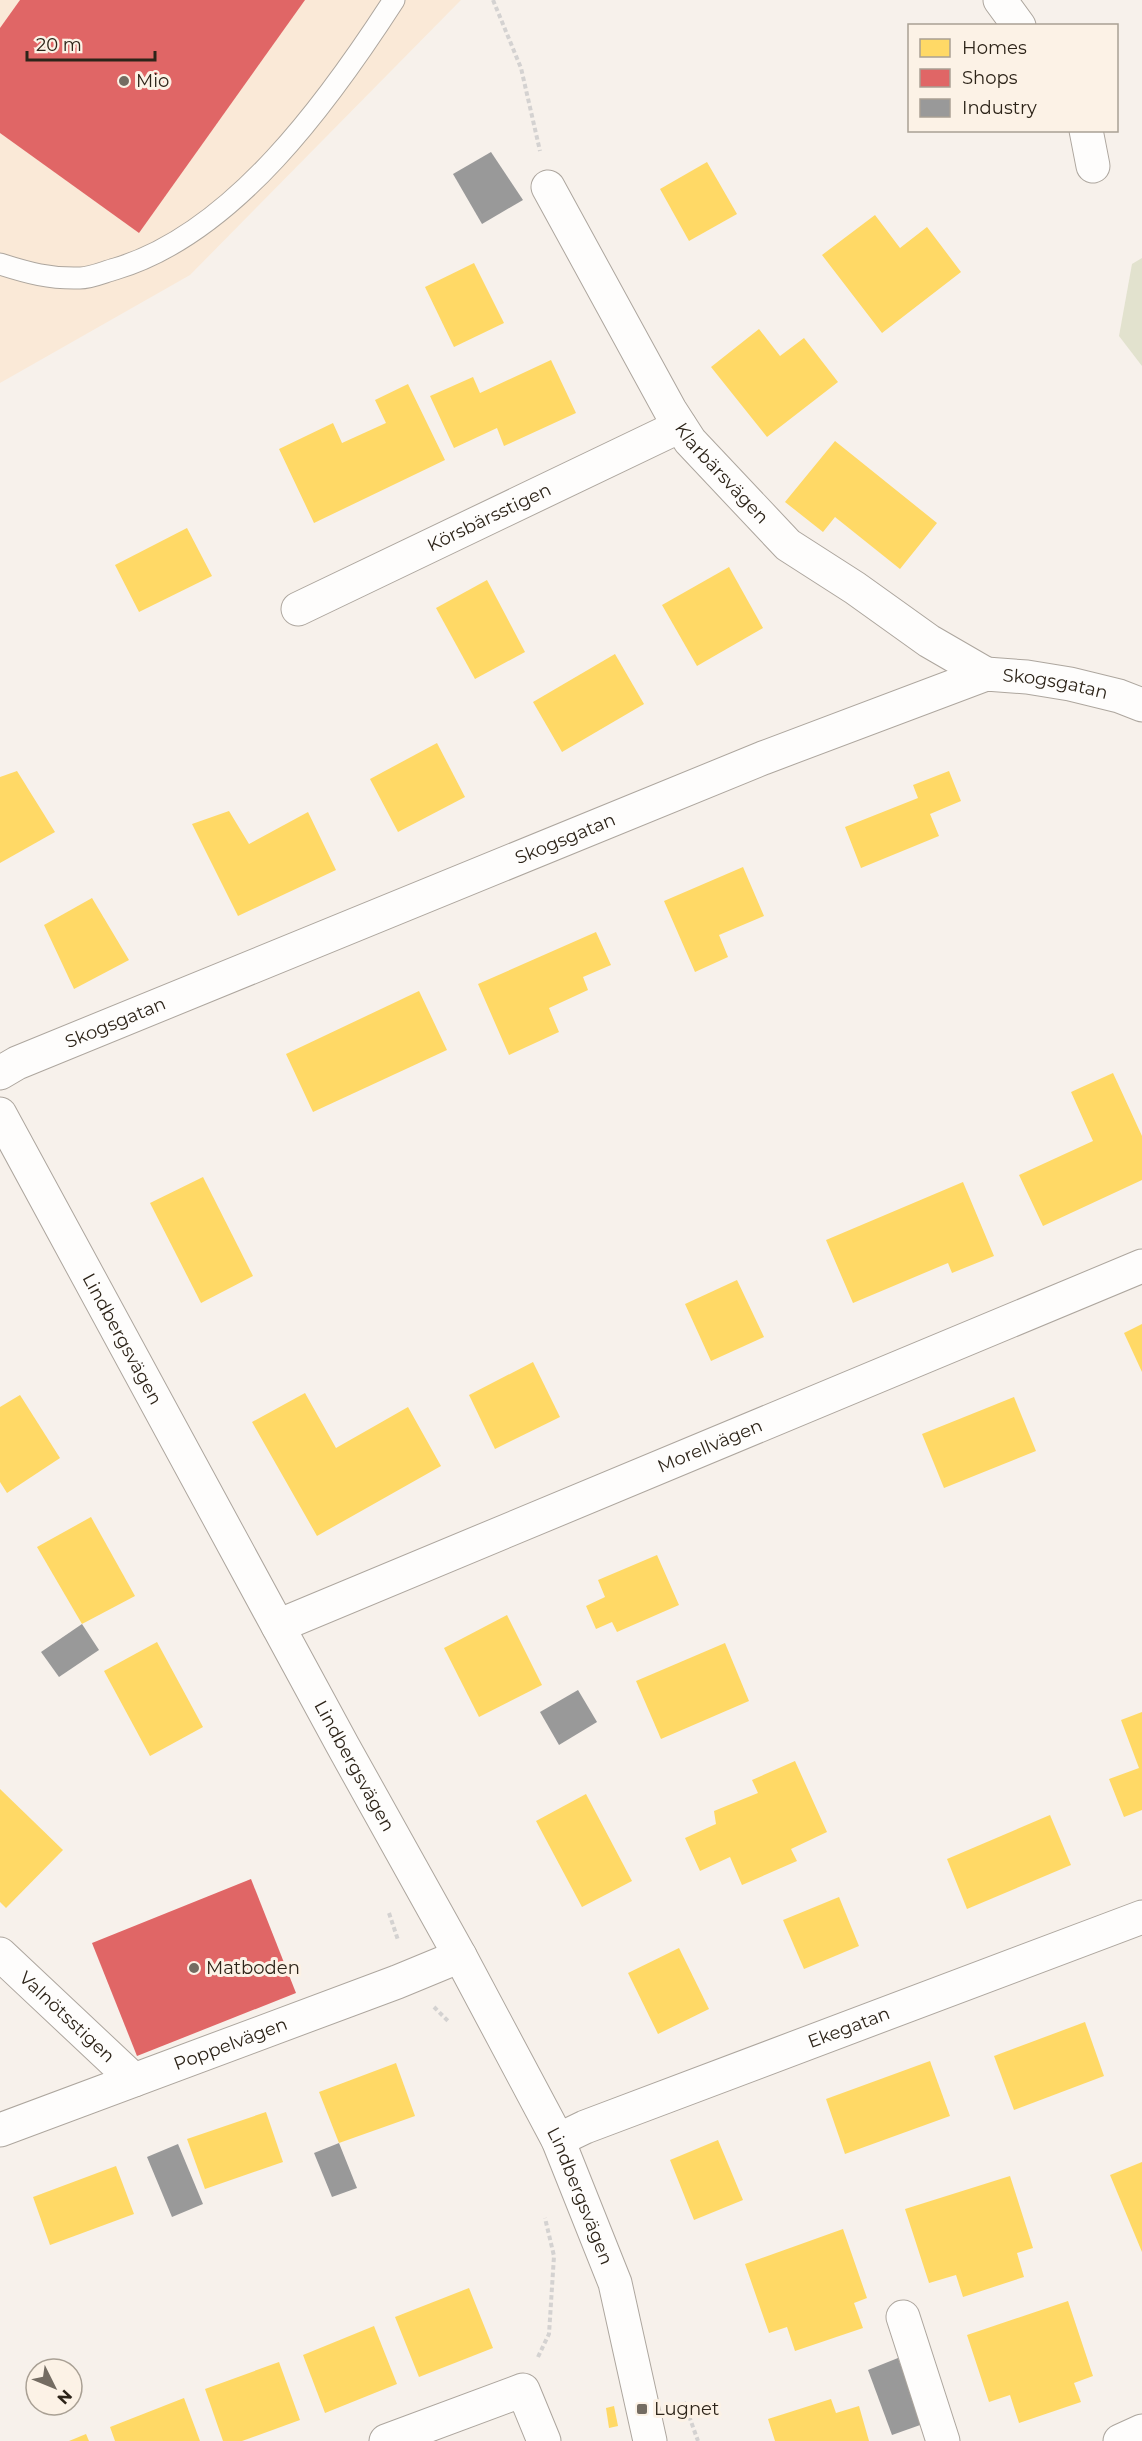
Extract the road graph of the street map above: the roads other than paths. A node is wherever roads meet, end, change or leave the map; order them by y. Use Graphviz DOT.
graph roads {
  1 [pos="394,0"];
  2 [pos="1000,0"];
  3 [pos="1018,24"];
  4 [pos="1086,132"];
  5 [pos="1093,166"];
  6 [pos="548,187"];
  7 [pos="0,264"];
  8 [pos="680,426"];
  9 [pos="298,609"];
  10 [pos="986,674"];
  11 [pos="1142,705"];
  12 [pos="0,1073"];
  13 [pos="0,1114"];
  14 [pos="1142,1266"];
  15 [pos="278,1626"];
  16 [pos="1142,1917"];
  17 [pos="0,1954"];
  18 [pos="460,1956"];
  19 [pos="134,2080"];
  20 [pos="0,2130"];
  21 [pos="558,2140"];
  22 [pos="903,2317"];
  23 [pos="1142,2431"];
  24 [pos="386,2441"];
  25 [pos="544,2441"];
  26 [pos="650,2441"];
  27 [pos="943,2441"];
  28 [pos="1120,2441"];
  1 -- 7 [label="lane"];
  2 -- 3 [label="street"];
  4 -- 5 [label="street"];
  6 -- 8 [label="street, Klarbärsvägen"];
  8 -- 9 [label="street, Körsbärsstigen"];
  8 -- 10 [label="street, Klarbärsvägen"];
  10 -- 11 [label="street, Skogsgatan"];
  10 -- 12 [label="street, Skogsgatan"];
  13 -- 15 [label="street, Lindbergsvägen"];
  14 -- 15 [label="street, Morellvägen"];
  15 -- 18 [label="street, Lindbergsvägen"];
  16 -- 21 [label="street, Ekegatan"];
  17 -- 19 [label="street, Valnötsstigen"];
  18 -- 19 [label="street, Poppelvägen"];
  18 -- 21 [label="street, Lindbergsvägen"];
  19 -- 20 [label="street, Poppelvägen"];
  21 -- 26 [label="street, Lindbergsvägen"];
  22 -- 27 [label="street"];
  23 -- 28 [label="street"];
  24 -- 25 [label="street"];
}
